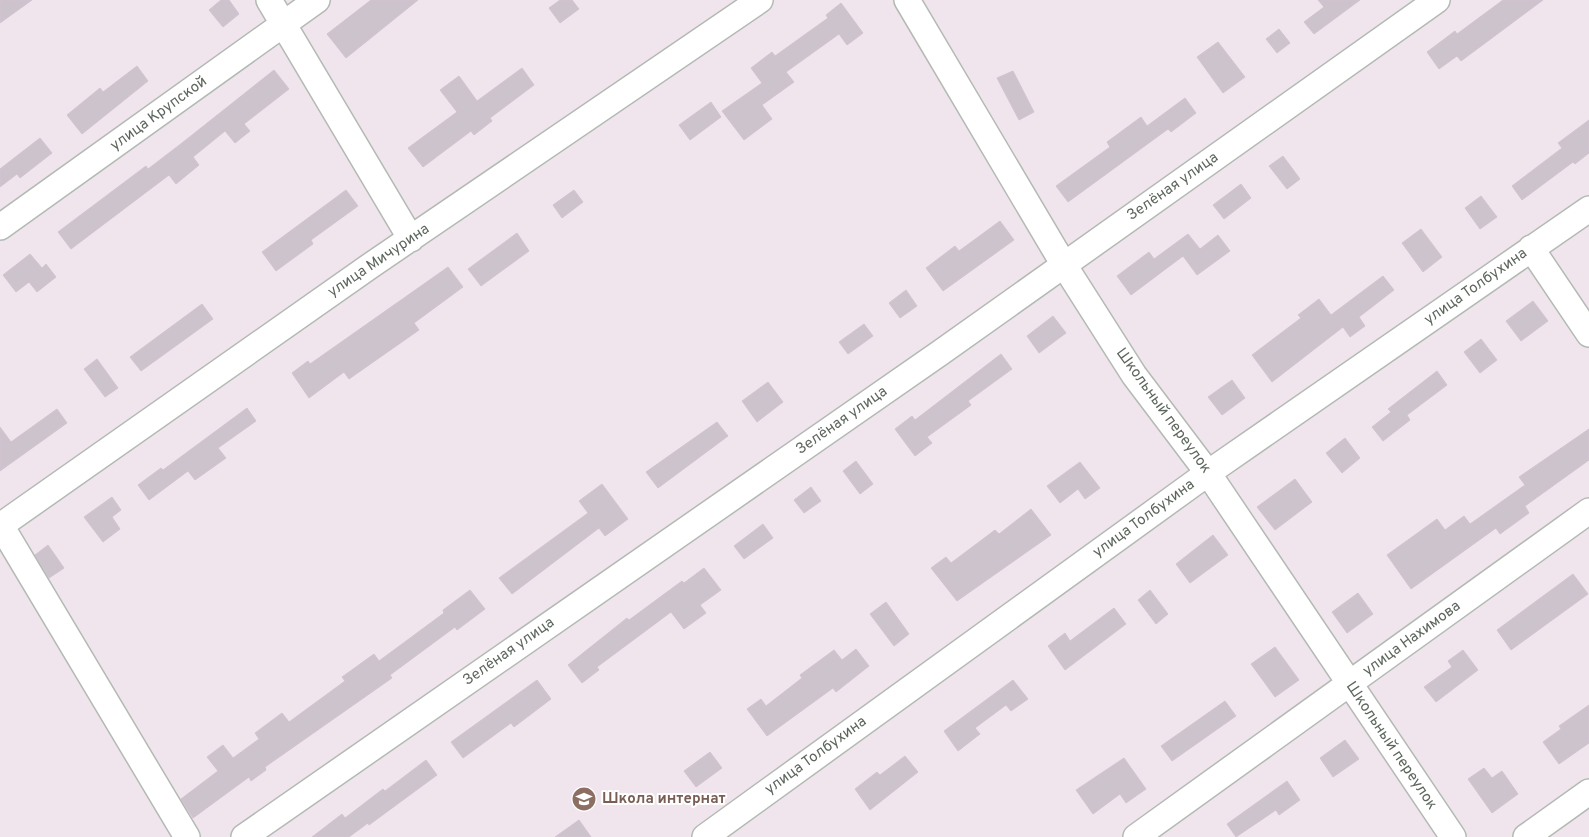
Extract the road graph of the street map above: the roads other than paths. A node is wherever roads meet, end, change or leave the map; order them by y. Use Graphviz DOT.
graph roads {
  1 [pos="269,0"];
  2 [pos="317,0"];
  3 [pos="760,0"];
  4 [pos="907,0"];
  5 [pos="1437,0"];
  6 [pos="284,24"];
  7 [pos="1589,208"];
  8 [pos="0,227"];
  9 [pos="411,239"];
  10 [pos="1531,248"];
  11 [pos="1064,265"];
  12 [pos="1589,334"];
  13 [pos="1208,473"];
  14 [pos="1589,511"];
  15 [pos="0,525"];
  16 [pos="1350,685"];
  17 [pos="1589,792"];
  18 [pos="187,837"];
  19 [pos="244,837"];
  20 [pos="705,837"];
  21 [pos="1136,837"];
  22 [pos="1453,837"];
  23 [pos="1526,837"];
  1 -- 6 [label="street"];
  2 -- 6 [label="street, улица Крупской"];
  3 -- 9 [label="street, улица Мичурина"];
  4 -- 11 [label="street, Школьный переулок"];
  5 -- 11 [label="street, Зелёная улица"];
  6 -- 8 [label="street, улица Крупской"];
  6 -- 9 [label="street"];
  7 -- 10 [label="street, улица Толбухина"];
  9 -- 15 [label="street, улица Мичурина"];
  10 -- 12 [label="street"];
  10 -- 13 [label="street, улица Толбухина"];
  11 -- 13 [label="street, Школьный переулок"];
  11 -- 19 [label="street, Зелёная улица"];
  13 -- 16 [label="street, Школьный переулок"];
  13 -- 20 [label="street, улица Толбухина"];
  14 -- 16 [label="street, улица Нахимова"];
  15 -- 18 [label="street"];
  16 -- 21 [label="street, улица Нахимова"];
  16 -- 22 [label="street, Школьный переулок"];
  17 -- 23 [label="street"];
}
